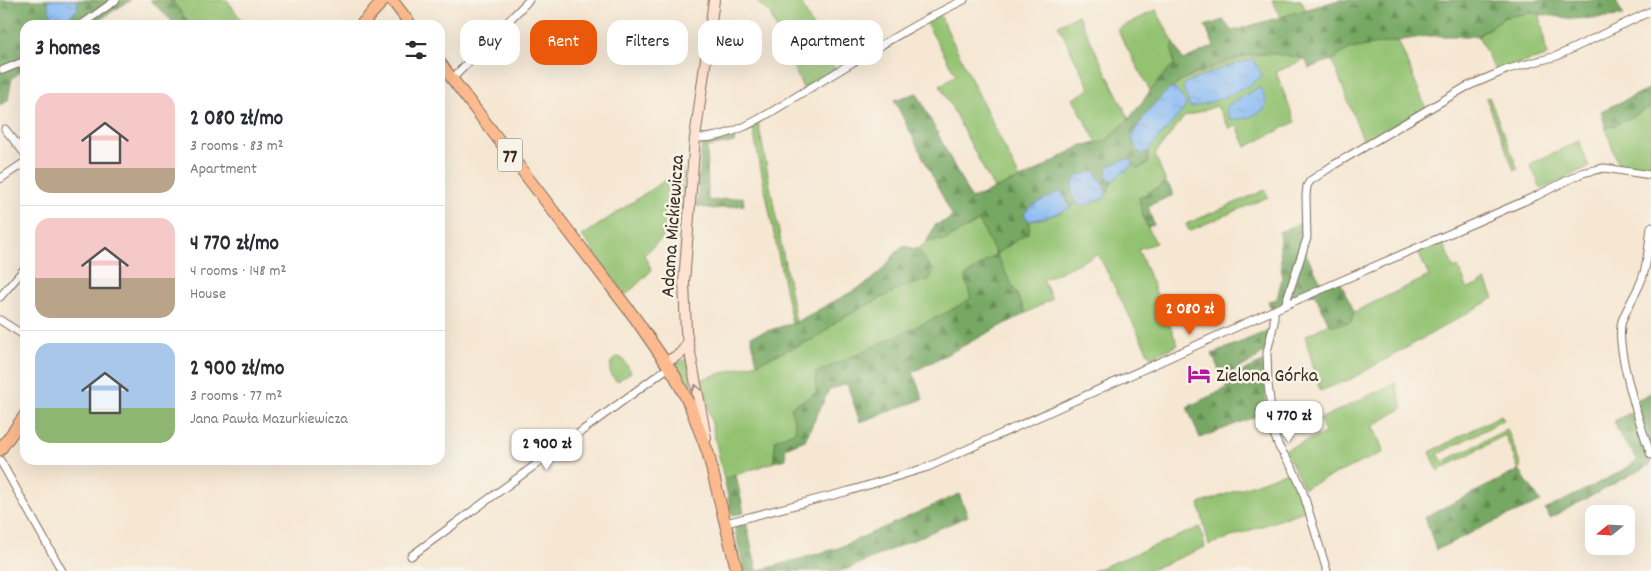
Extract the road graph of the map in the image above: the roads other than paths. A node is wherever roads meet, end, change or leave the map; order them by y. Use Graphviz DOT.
graph roads {
  1 [pos="116,0"];
  2 [pos="384,0"];
  3 [pos="392,0"];
  4 [pos="529,0"];
  5 [pos="714,0"];
  6 [pos="964,0"];
  7 [pos="1651,12"];
  8 [pos="88,20"];
  9 [pos="366,20"];
  10 [pos="407,20"];
  11 [pos="20,63"];
  12 [pos="3,70"];
  13 [pos="445,70"];
  14 [pos="452,79"];
  15 [pos="4,129"];
  16 [pos="695,138"];
  17 [pos="20,148"];
  18 [pos="20,165"];
  19 [pos="1651,175"];
  20 [pos="0,179"];
  21 [pos="1651,227"];
  22 [pos="20,274"];
  23 [pos="0,297"];
  24 [pos="1285,305"];
  25 [pos="1274,310"];
  26 [pos="0,320"];
  27 [pos="20,333"];
  28 [pos="688,344"];
  29 [pos="668,364"];
  30 [pos="20,420"];
  31 [pos="4,436"];
  32 [pos="0,450"];
  33 [pos="708,453"];
  34 [pos="1651,455"];
  35 [pos="0,460"];
  36 [pos="726,523"];
  37 [pos="411,556"];
  38 [pos="62,571"];
  39 [pos="737,571"];
  40 [pos="1327,571"];
  1 -- 8 [label="street"];
  2 -- 9 [label="main road"];
  3 -- 10 [label="main road"];
  4 -- 14 [label="street"];
  5 -- 16 [label="street, Adama Mickiewicza"];
  6 -- 16 [label="street"];
  7 -- 24 [label="street"];
  11 -- 12 [label="street"];
  13 -- 14 [label="main road, 77"];
  14 -- 29 [label="main road, 77"];
  15 -- 17 [label="street"];
  16 -- 28 [label="street, Adama Mickiewicza"];
  18 -- 20 [label="street"];
  19 -- 24 [label="street"];
  21 -- 34 [label="street"];
  22 -- 23 [label="street"];
  24 -- 25 [label="street"];
  25 -- 36 [label="street"];
  25 -- 40 [label="street"];
  26 -- 27 [label="street"];
  28 -- 29 [label="street"];
  33 -- 28 [label="street, Adama Mickiewicza, one-way"];
  29 -- 33 [label="main road, Adama Mickiewicza / 77"];
  29 -- 37 [label="street"];
  30 -- 31 [label="main road"];
  31 -- 32 [label="main road"];
  33 -- 36 [label="main road, Adama Mickiewicza / 77"];
  35 -- 38 [label="street"];
  36 -- 39 [label="main road, Adama Mickiewicza / 77"];
}
